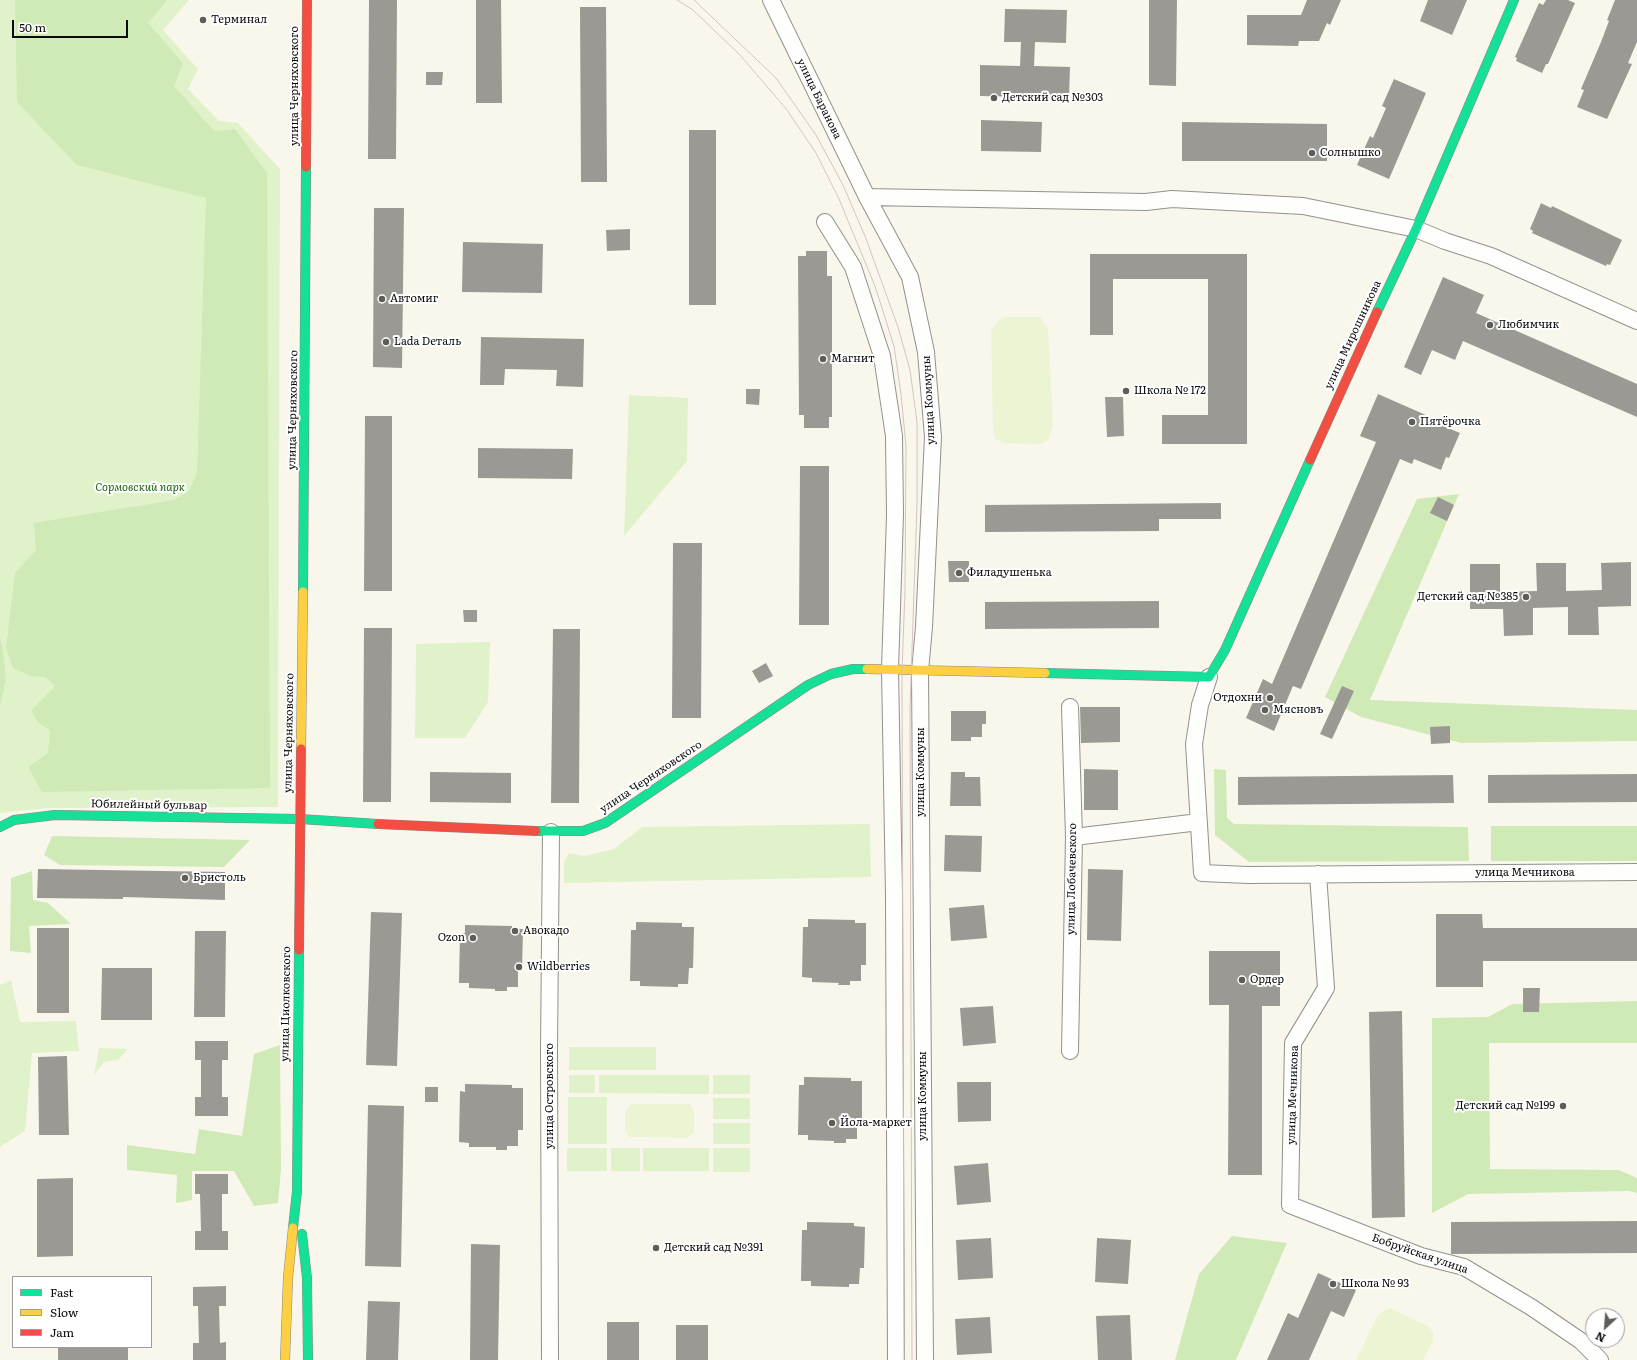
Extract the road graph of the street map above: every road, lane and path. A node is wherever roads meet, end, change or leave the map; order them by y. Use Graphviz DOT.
graph roads {
  1 [pos="307,0"];
  2 [pos="771,0"];
  3 [pos="1514,0"];
  4 [pos="867,197"];
  5 [pos="825,222"];
  6 [pos="1416,229"];
  7 [pos="1637,320"];
  8 [pos="896,670"];
  9 [pos="920,671"];
  10 [pos="1209,677"];
  11 [pos="1070,706"];
  12 [pos="300,819"];
  13 [pos="1199,822"];
  14 [pos="0,827"];
  15 [pos="551,832"];
  16 [pos="1074,837"];
  17 [pos="1637,872"];
  18 [pos="1318,874"];
  19 [pos="1070,1050"];
  20 [pos="297,1191"];
  21 [pos="1290,1205"];
  22 [pos="285,1360"];
  23 [pos="308,1360"];
  24 [pos="550,1360"];
  25 [pos="896,1360"];
  26 [pos="925,1360"];
  27 [pos="1600,1360"];
  1 -- 12 [label="street, улица Черняховского"];
  2 -- 4 [label="street, улица Баранова"];
  3 -- 6 [label="street, улица Мирошникова"];
  4 -- 6 [label="street"];
  4 -- 9 [label="street, улица Коммуны"];
  5 -- 8 [label="street"];
  6 -- 7 [label="street"];
  6 -- 10 [label="street, улица Мирошникова"];
  8 -- 9 [label="street"];
  8 -- 15 [label="street, улица Черняховского"];
  8 -- 25 [label="street"];
  9 -- 10 [label="street"];
  9 -- 26 [label="street, улица Коммуны"];
  10 -- 13 [label="street, улица Мечникова"];
  11 -- 16 [label="street, улица Лобачевского"];
  12 -- 14 [label="street, Юбилейный бульвар"];
  12 -- 15 [label="street, улица Черняховского"];
  12 -- 20 [label="street, улица Циолковского"];
  13 -- 16 [label="street"];
  13 -- 18 [label="street, улица Мечникова"];
  15 -- 24 [label="street, улица Островского"];
  16 -- 19 [label="street, улица Лобачевского"];
  17 -- 18 [label="street, улица Мечникова"];
  18 -- 21 [label="street, улица Мечникова"];
  20 -- 22 [label="street, улица Циолковского"];
  20 -- 23 [label="street, улица Циолковского"];
  21 -- 27 [label="street, Бобруйская улица"];
}
